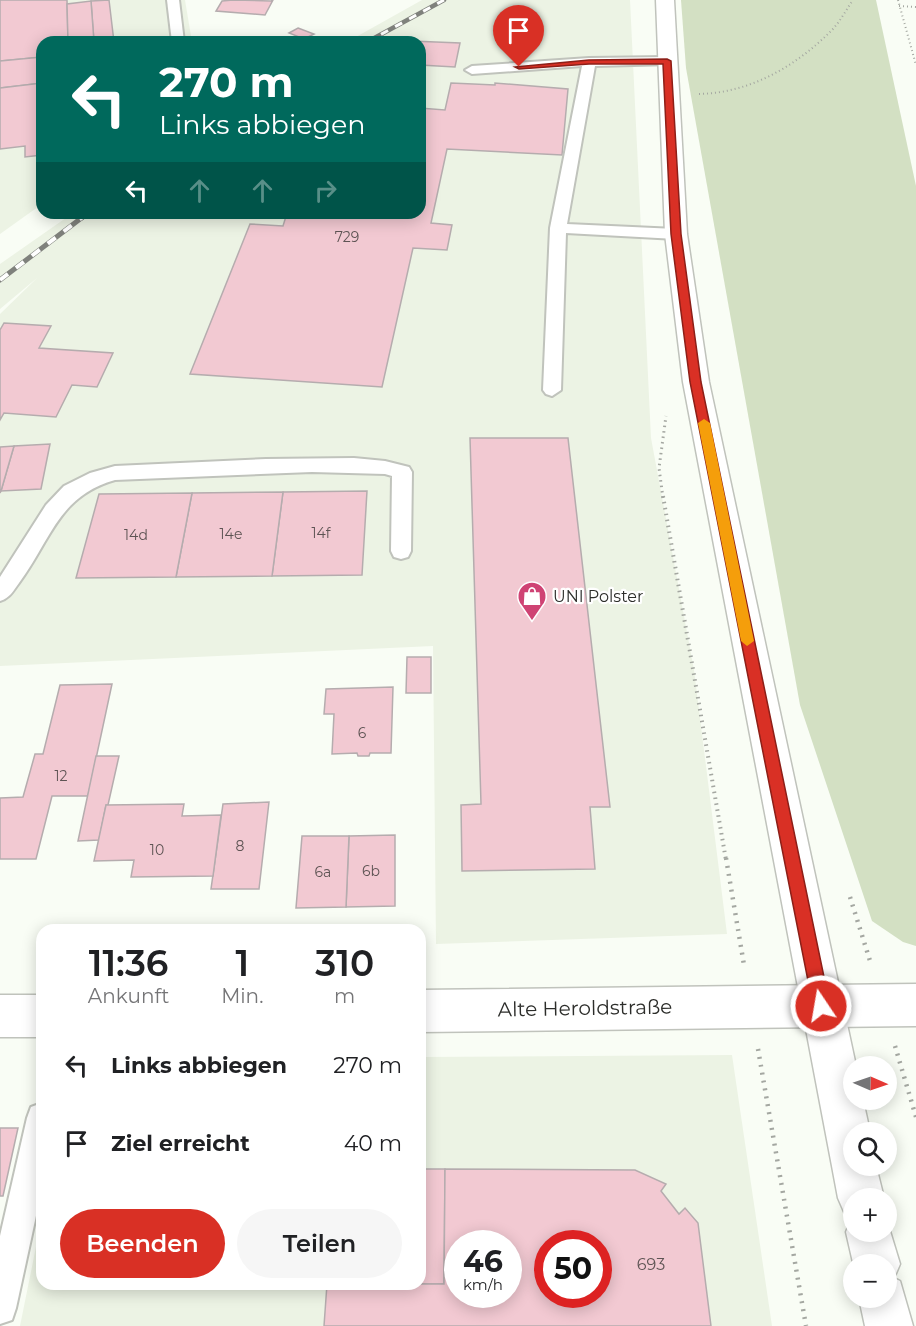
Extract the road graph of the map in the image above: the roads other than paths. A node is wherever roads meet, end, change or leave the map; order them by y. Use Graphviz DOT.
graph roads {
  1 [pos="173,0"];
  2 [pos="665,0"];
  3 [pos="177,36"];
  4 [pos="667,61"];
  5 [pos="589,62"];
  6 [pos="472,70"];
  7 [pos="558,228"];
  8 [pos="676,234"];
  9 [pos="552,390"];
  10 [pos="401,551"];
  11 [pos="0,593"];
  12 [pos="916,1005"];
  13 [pos="821,1006"];
  14 [pos="426,1011"];
  15 [pos="0,1016"];
  16 [pos="36,1016"];
  17 [pos="845,1122"];
  18 [pos="36,1145"];
  19 [pos="0,1308"];
  20 [pos="885,1308"];
  21 [pos="889,1326"];
  1 -- 3 [label="lane"];
  2 -- 4 [label="main road"];
  4 -- 5 [label="lane"];
  4 -- 8 [label="main road"];
  5 -- 6 [label="lane"];
  5 -- 7 [label="lane"];
  7 -- 8 [label="lane"];
  7 -- 9 [label="lane"];
  8 -- 13 [label="main road"];
  10 -- 11 [label="lane"];
  12 -- 13 [label="main road, Alte Heroldstraße"];
  13 -- 14 [label="main road, Alte Heroldstraße"];
  13 -- 17 [label="main road"];
  15 -- 16 [label="main road"];
  18 -- 19 [label="lane"];
  20 -- 21 [label="main road"];
}
